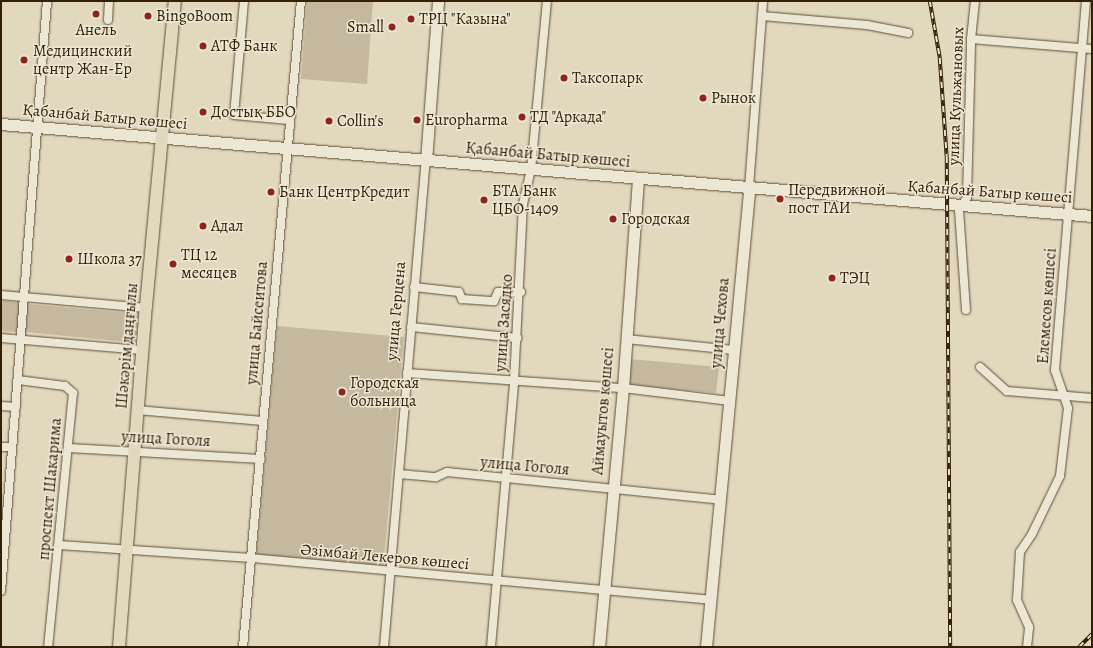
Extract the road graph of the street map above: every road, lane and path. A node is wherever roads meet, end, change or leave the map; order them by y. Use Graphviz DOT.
graph roads {
  1 [pos="47,1"];
  2 [pos="109,1"];
  3 [pos="175,1"];
  4 [pos="244,1"];
  5 [pos="301,1"];
  6 [pos="438,1"];
  7 [pos="547,1"];
  8 [pos="763,1"];
  9 [pos="975,1"];
  10 [pos="1086,1"];
  11 [pos="762,16"];
  12 [pos="108,20"];
  13 [pos="908,33"];
  14 [pos="971,39"];
  15 [pos="1082,48"];
  16 [pos="1092,48"];
  17 [pos="289,120"];
  18 [pos="1,124"];
  19 [pos="38,128"];
  20 [pos="163,137"];
  21 [pos="286,149"];
  22 [pos="426,161"];
  23 [pos="531,170"];
  24 [pos="638,179"];
  25 [pos="749,188"];
  26 [pos="961,206"];
  27 [pos="1068,214"];
  28 [pos="1092,216"];
  29 [pos="414,287"];
  30 [pos="521,292"];
  31 [pos="1,295"];
  32 [pos="24,297"];
  33 [pos="146,308"];
  34 [pos="966,310"];
  35 [pos="411,327"];
  36 [pos="1,338"];
  37 [pos="517,338"];
  38 [pos="626,339"];
  39 [pos="21,340"];
  40 [pos="142,350"];
  41 [pos="733,350"];
  42 [pos="980,367"];
  43 [pos="407,373"];
  44 [pos="18,380"];
  45 [pos="514,382"];
  46 [pos="623,388"];
  47 [pos="1065,396"];
  48 [pos="1092,398"];
  49 [pos="730,400"];
  50 [pos="1,406"];
  51 [pos="16,407"];
  52 [pos="138,410"];
  53 [pos="263,421"];
  54 [pos="1,447"];
  55 [pos="11,447"];
  56 [pos="69,448"];
  57 [pos="135,452"];
  58 [pos="261,459"];
  59 [pos="400,474"];
  60 [pos="506,478"];
  61 [pos="612,488"];
  62 [pos="721,500"];
  63 [pos="3,544"];
  64 [pos="59,545"];
  65 [pos="127,552"];
  66 [pos="251,558"];
  67 [pos="390,570"];
  68 [pos="497,581"];
  69 [pos="1,590"];
  70 [pos="603,591"];
  71 [pos="709,600"];
  72 [pos="48,647"];
  73 [pos="119,647"];
  74 [pos="243,647"];
  75 [pos="384,647"];
  76 [pos="491,647"];
  77 [pos="599,647"];
  78 [pos="706,647"];
  79 [pos="1027,647"];
  1 -- 19 [label="street"];
  2 -- 12 [label="street"];
  3 -- 20 [label="main road, Шәкәрім даңғылы"];
  4 -- 17 [label="street"];
  5 -- 17 [label="street, улица Байсеитова"];
  6 -- 22 [label="main road, улица Герцена"];
  7 -- 23 [label="street, улица Засядко"];
  8 -- 11 [label="street, улица Чехова"];
  9 -- 14 [label="street, улица Кульжановых"];
  10 -- 15 [label="street, Елемесов көшесі"];
  11 -- 13 [label="street"];
  11 -- 25 [label="street, улица Чехова"];
  14 -- 15 [label="street"];
  14 -- 26 [label="street, улица Кульжановых"];
  15 -- 16 [label="street"];
  15 -- 27 [label="street, Елемесов көшесі"];
  17 -- 21 [label="street, улица Байсеитова"];
  18 -- 19 [label="main road, Қабанбай Батыр көшесі"];
  19 -- 20 [label="main road, Қабанбай Батыр көшесі"];
  19 -- 32 [label="street"];
  20 -- 21 [label="main road, Қабанбай Батыр көшесі"];
  20 -- 33 [label="main road, Шәкәрім даңғылы"];
  21 -- 22 [label="main road, Қабанбай Батыр көшесі"];
  21 -- 53 [label="street, улица Байсеитова"];
  22 -- 23 [label="main road, Қабанбай Батыр көшесі"];
  22 -- 29 [label="street, улица Герцена"];
  23 -- 24 [label="main road, Қабанбай Батыр көшесі"];
  23 -- 30 [label="street, улица Засядко"];
  24 -- 25 [label="main road, Қабанбай Батыр көшесі"];
  24 -- 38 [label="main road, Аймауытов көшесі"];
  25 -- 26 [label="main road, Қабанбай Батыр көшесі"];
  25 -- 41 [label="main road, улица Чехова"];
  26 -- 27 [label="main road, Қабанбай Батыр көшесі"];
  26 -- 34 [label="street, улица Кульжановых"];
  27 -- 28 [label="main road, Қабанбай Батыр көшесі"];
  27 -- 47 [label="street, Елемесов көшесі"];
  29 -- 30 [label="street"];
  29 -- 35 [label="street, улица Герцена"];
  30 -- 37 [label="street, улица Засядко"];
  31 -- 32 [label="street"];
  32 -- 33 [label="street"];
  32 -- 39 [label="street"];
  33 -- 40 [label="main road, Шәкәрім даңғылы"];
  35 -- 37 [label="street"];
  35 -- 43 [label="street, улица Герцена"];
  36 -- 39 [label="street"];
  37 -- 45 [label="street, улица Засядко"];
  38 -- 41 [label="street"];
  38 -- 46 [label="main road, Аймауытов көшесі"];
  39 -- 40 [label="street"];
  39 -- 44 [label="street"];
  40 -- 52 [label="main road, Шәкәрім даңғылы"];
  41 -- 49 [label="main road, улица Чехова"];
  42 -- 47 [label="street"];
  43 -- 45 [label="street"];
  43 -- 59 [label="street, улица Герцена"];
  44 -- 51 [label="street"];
  44 -- 56 [label="street, проспект Шакарима"];
  45 -- 46 [label="street"];
  45 -- 60 [label="street, улица Засядко"];
  46 -- 49 [label="street"];
  46 -- 61 [label="main road, Аймауытов көшесі"];
  47 -- 48 [label="street"];
  47 -- 79 [label="street, Елемесов көшесі"];
  49 -- 62 [label="main road, улица Чехова"];
  50 -- 51 [label="street"];
  51 -- 55 [label="street"];
  52 -- 53 [label="street, улица Гоголя"];
  52 -- 57 [label="main road, Шәкәрім даңғылы"];
  53 -- 58 [label="street, улица Байсеитова"];
  54 -- 55 [label="street"];
  55 -- 63 [label="street"];
  56 -- 57 [label="street, улица Гоголя"];
  56 -- 64 [label="street, проспект Шакарима"];
  57 -- 58 [label="street, улица Гоголя"];
  57 -- 65 [label="main road, Шәкәрім даңғылы"];
  58 -- 66 [label="street, улица Байсеитова"];
  59 -- 60 [label="street, улица Гоголя"];
  59 -- 67 [label="street, улица Герцена"];
  60 -- 61 [label="street, улица Гоголя"];
  60 -- 68 [label="street, улица Засядко"];
  61 -- 62 [label="street, улица Гоголя"];
  61 -- 70 [label="main road, Аймауытов көшесі"];
  62 -- 71 [label="main road, улица Чехова"];
  63 -- 69 [label="street"];
  64 -- 65 [label="street, Әзімбай Лекеров көшесі"];
  64 -- 72 [label="street, проспект Шакарима"];
  65 -- 66 [label="street, Әзімбай Лекеров көшесі"];
  65 -- 73 [label="main road, Шәкәрім даңғылы"];
  66 -- 67 [label="street, Әзімбай Лекеров көшесі"];
  66 -- 74 [label="street, улица Байсеитова"];
  67 -- 68 [label="street, Әзімбай Лекеров көшесі"];
  67 -- 75 [label="street, улица Герцена"];
  68 -- 70 [label="street, Әзімбай Лекеров көшесі"];
  68 -- 76 [label="street, улица Засядко"];
  70 -- 71 [label="street, Әзімбай Лекеров көшесі"];
  70 -- 77 [label="main road, Аймауытов көшесі"];
  71 -- 78 [label="main road, улица Чехова"];
}
